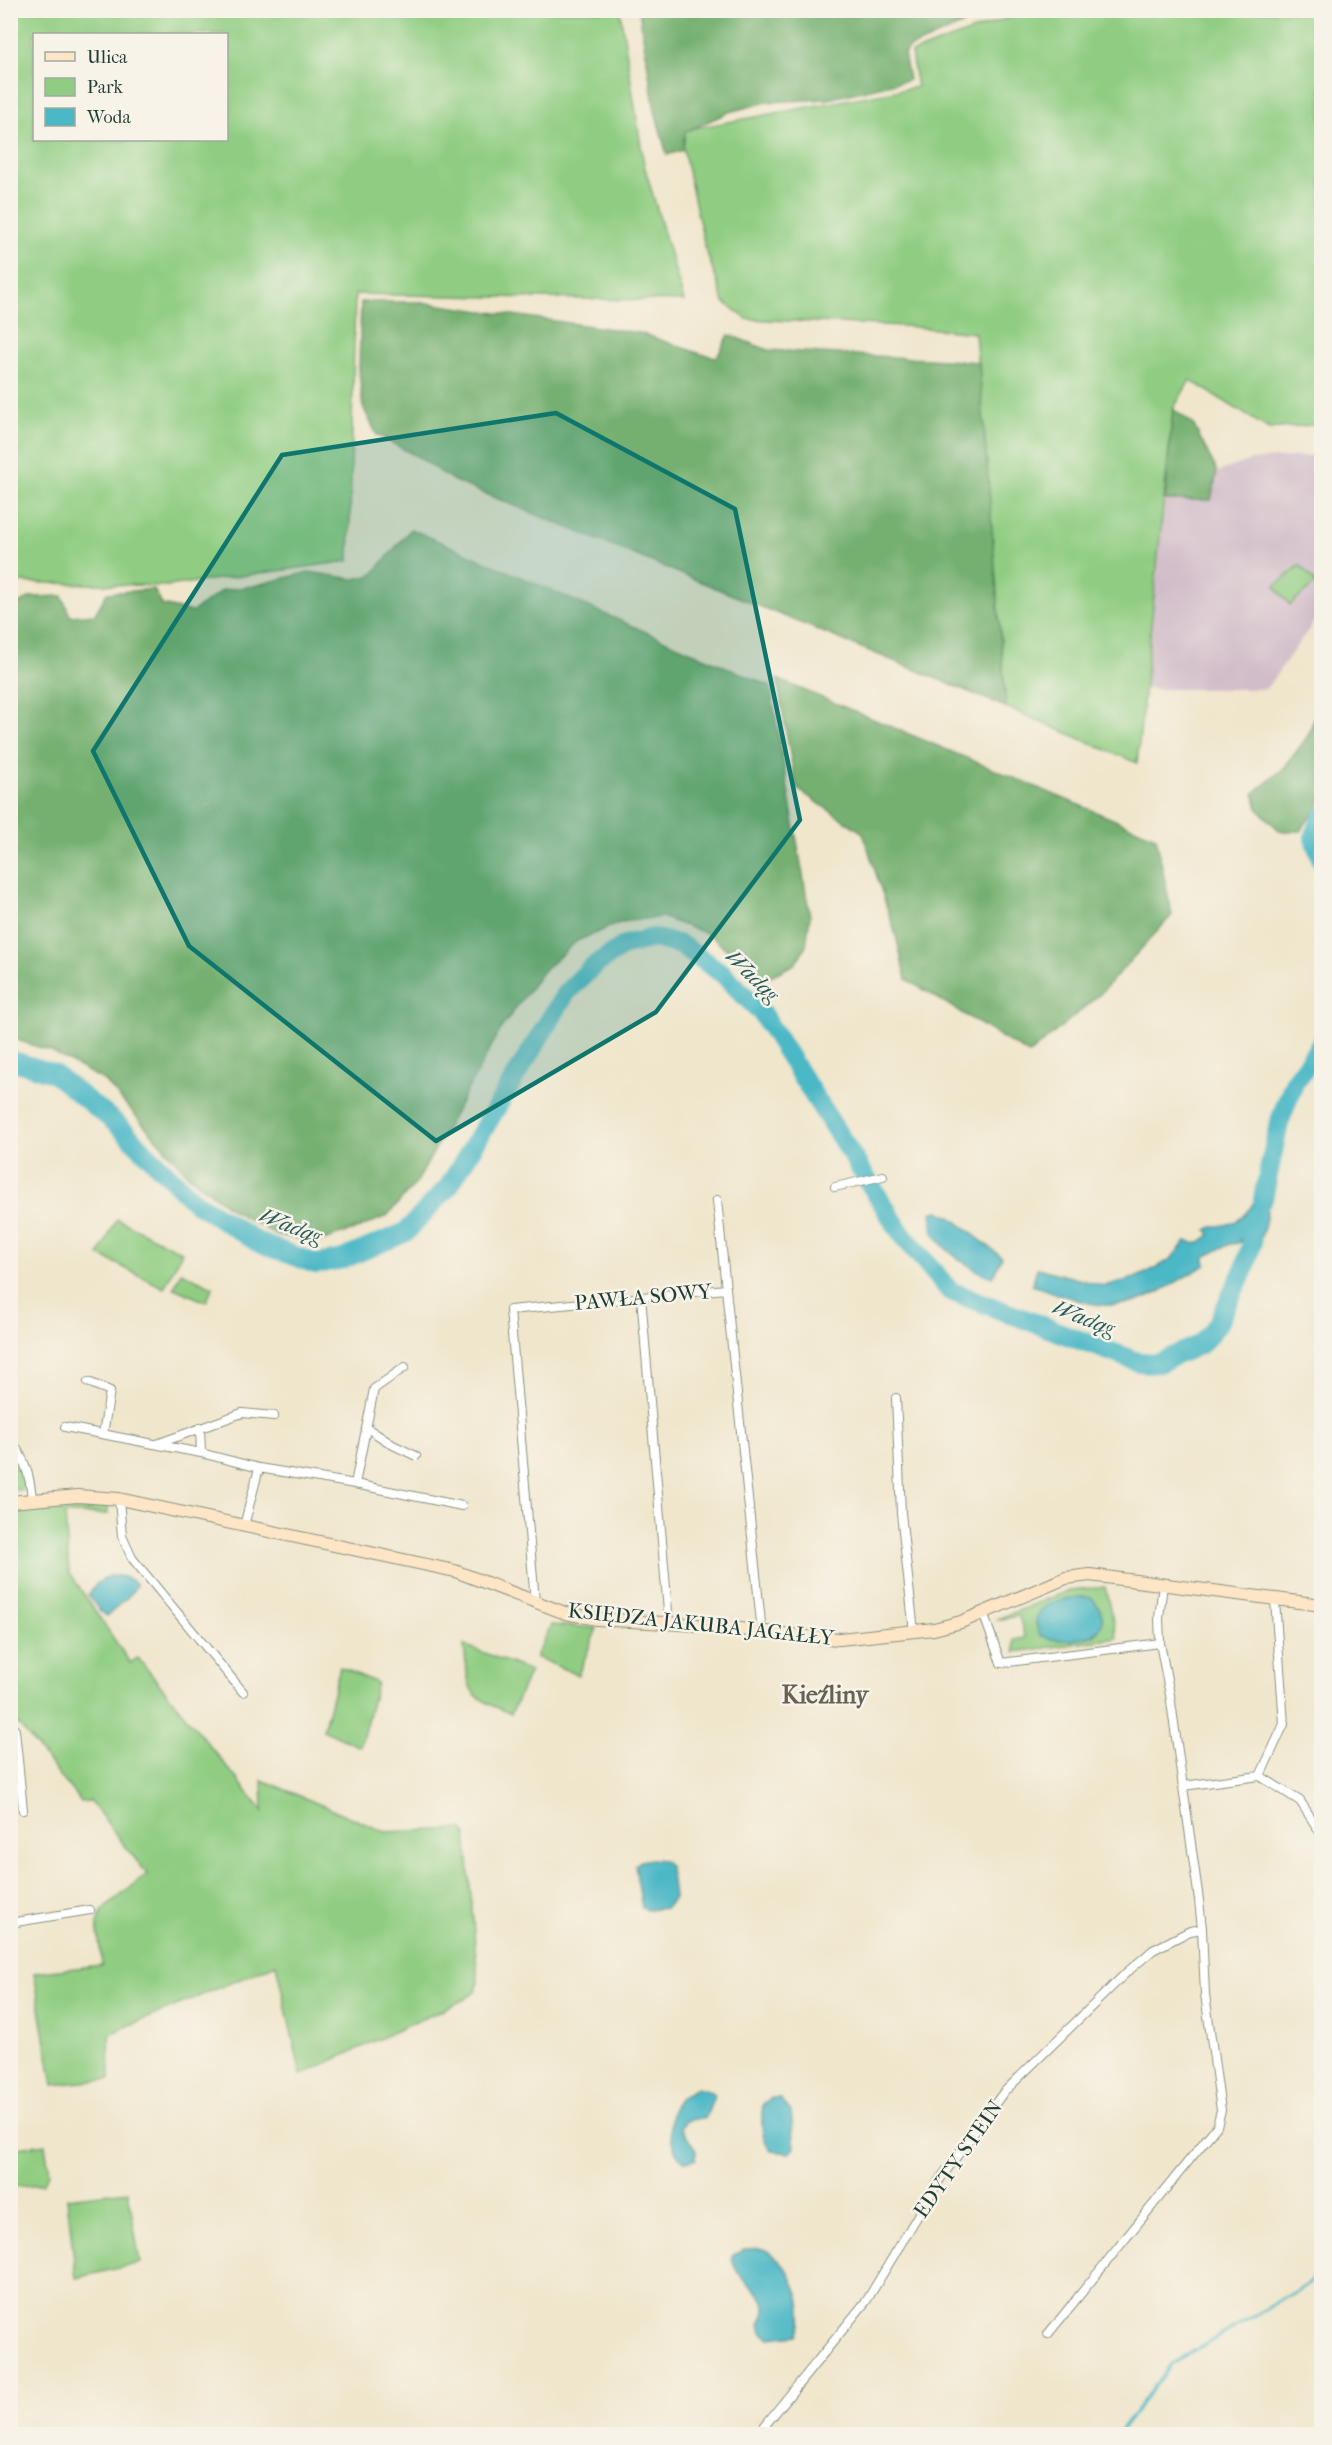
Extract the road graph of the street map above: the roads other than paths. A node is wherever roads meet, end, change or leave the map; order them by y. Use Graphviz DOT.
graph roads {
  1 [pos="883,1176"];
  2 [pos="835,1187"];
  3 [pos="717,1200"];
  4 [pos="726,1289"];
  5 [pos="641,1296"];
  6 [pos="405,1367"];
  7 [pos="88,1382"];
  8 [pos="896,1398"];
  9 [pos="274,1416"];
  10 [pos="65,1427"];
  11 [pos="200,1428"];
  12 [pos="367,1428"];
  13 [pos="104,1434"];
  14 [pos="10,1439"];
  15 [pos="157,1444"];
  16 [pos="201,1453"];
  17 [pos="416,1456"];
  18 [pos="259,1468"];
  19 [pos="356,1484"];
  20 [pos="32,1499"];
  21 [pos="119,1499"];
  22 [pos="10,1502"];
  23 [pos="462,1506"];
  24 [pos="244,1526"];
  25 [pos="1163,1584"];
  26 [pos="1275,1600"];
  27 [pos="535,1602"];
  28 [pos="1322,1605"];
  29 [pos="983,1613"];
  30 [pos="669,1623"];
  31 [pos="762,1632"];
  32 [pos="914,1632"];
  33 [pos="1160,1643"];
  34 [pos="243,1692"];
  35 [pos="10,1725"];
  36 [pos="1260,1776"];
  37 [pos="1183,1786"];
  38 [pos="23,1810"];
  39 [pos="1322,1834"];
  40 [pos="90,1910"];
  41 [pos="10,1923"];
  42 [pos="1202,1929"];
  43 [pos="1048,2334"];
  44 [pos="758,2434"];
  1 -- 2 [label="street"];
  3 -- 4 [label="street"];
  4 -- 5 [label="street, PAWŁA SOWY"];
  4 -- 31 [label="street, PAWŁA SOWY"];
  5 -- 27 [label="street, PAWŁA SOWY"];
  5 -- 30 [label="street"];
  6 -- 12 [label="street"];
  7 -- 13 [label="street"];
  8 -- 32 [label="street"];
  9 -- 11 [label="street"];
  10 -- 13 [label="street"];
  11 -- 15 [label="street"];
  11 -- 16 [label="street"];
  12 -- 17 [label="street"];
  12 -- 19 [label="street"];
  13 -- 15 [label="street"];
  14 -- 20 [label="street"];
  15 -- 16 [label="street"];
  16 -- 18 [label="street"];
  18 -- 19 [label="street"];
  18 -- 24 [label="street"];
  19 -- 23 [label="street"];
  20 -- 21 [label="street, KSIĘDZA JAKUBA JAGAŁŁY"];
  20 -- 22 [label="street, KSIĘDZA JAKUBA JAGAŁŁY"];
  21 -- 24 [label="street, KSIĘDZA JAKUBA JAGAŁŁY"];
  21 -- 34 [label="street"];
  24 -- 27 [label="street, KSIĘDZA JAKUBA JAGAŁŁY"];
  25 -- 26 [label="street, KSIĘDZA JAKUBA JAGAŁŁY"];
  25 -- 29 [label="street, KSIĘDZA JAKUBA JAGAŁŁY"];
  25 -- 33 [label="street"];
  26 -- 28 [label="street, KSIĘDZA JAKUBA JAGAŁŁY"];
  26 -- 36 [label="street"];
  27 -- 30 [label="street, KSIĘDZA JAKUBA JAGAŁŁY"];
  29 -- 32 [label="street, KSIĘDZA JAKUBA JAGAŁŁY"];
  29 -- 33 [label="street"];
  30 -- 31 [label="street, KSIĘDZA JAKUBA JAGAŁŁY"];
  31 -- 32 [label="street, KSIĘDZA JAKUBA JAGAŁŁY"];
  33 -- 37 [label="street"];
  35 -- 38 [label="street"];
  36 -- 37 [label="street"];
  36 -- 39 [label="street"];
  37 -- 42 [label="street"];
  40 -- 41 [label="street"];
  42 -- 43 [label="street"];
  42 -- 44 [label="street, EDYTY STEIN"];
}
